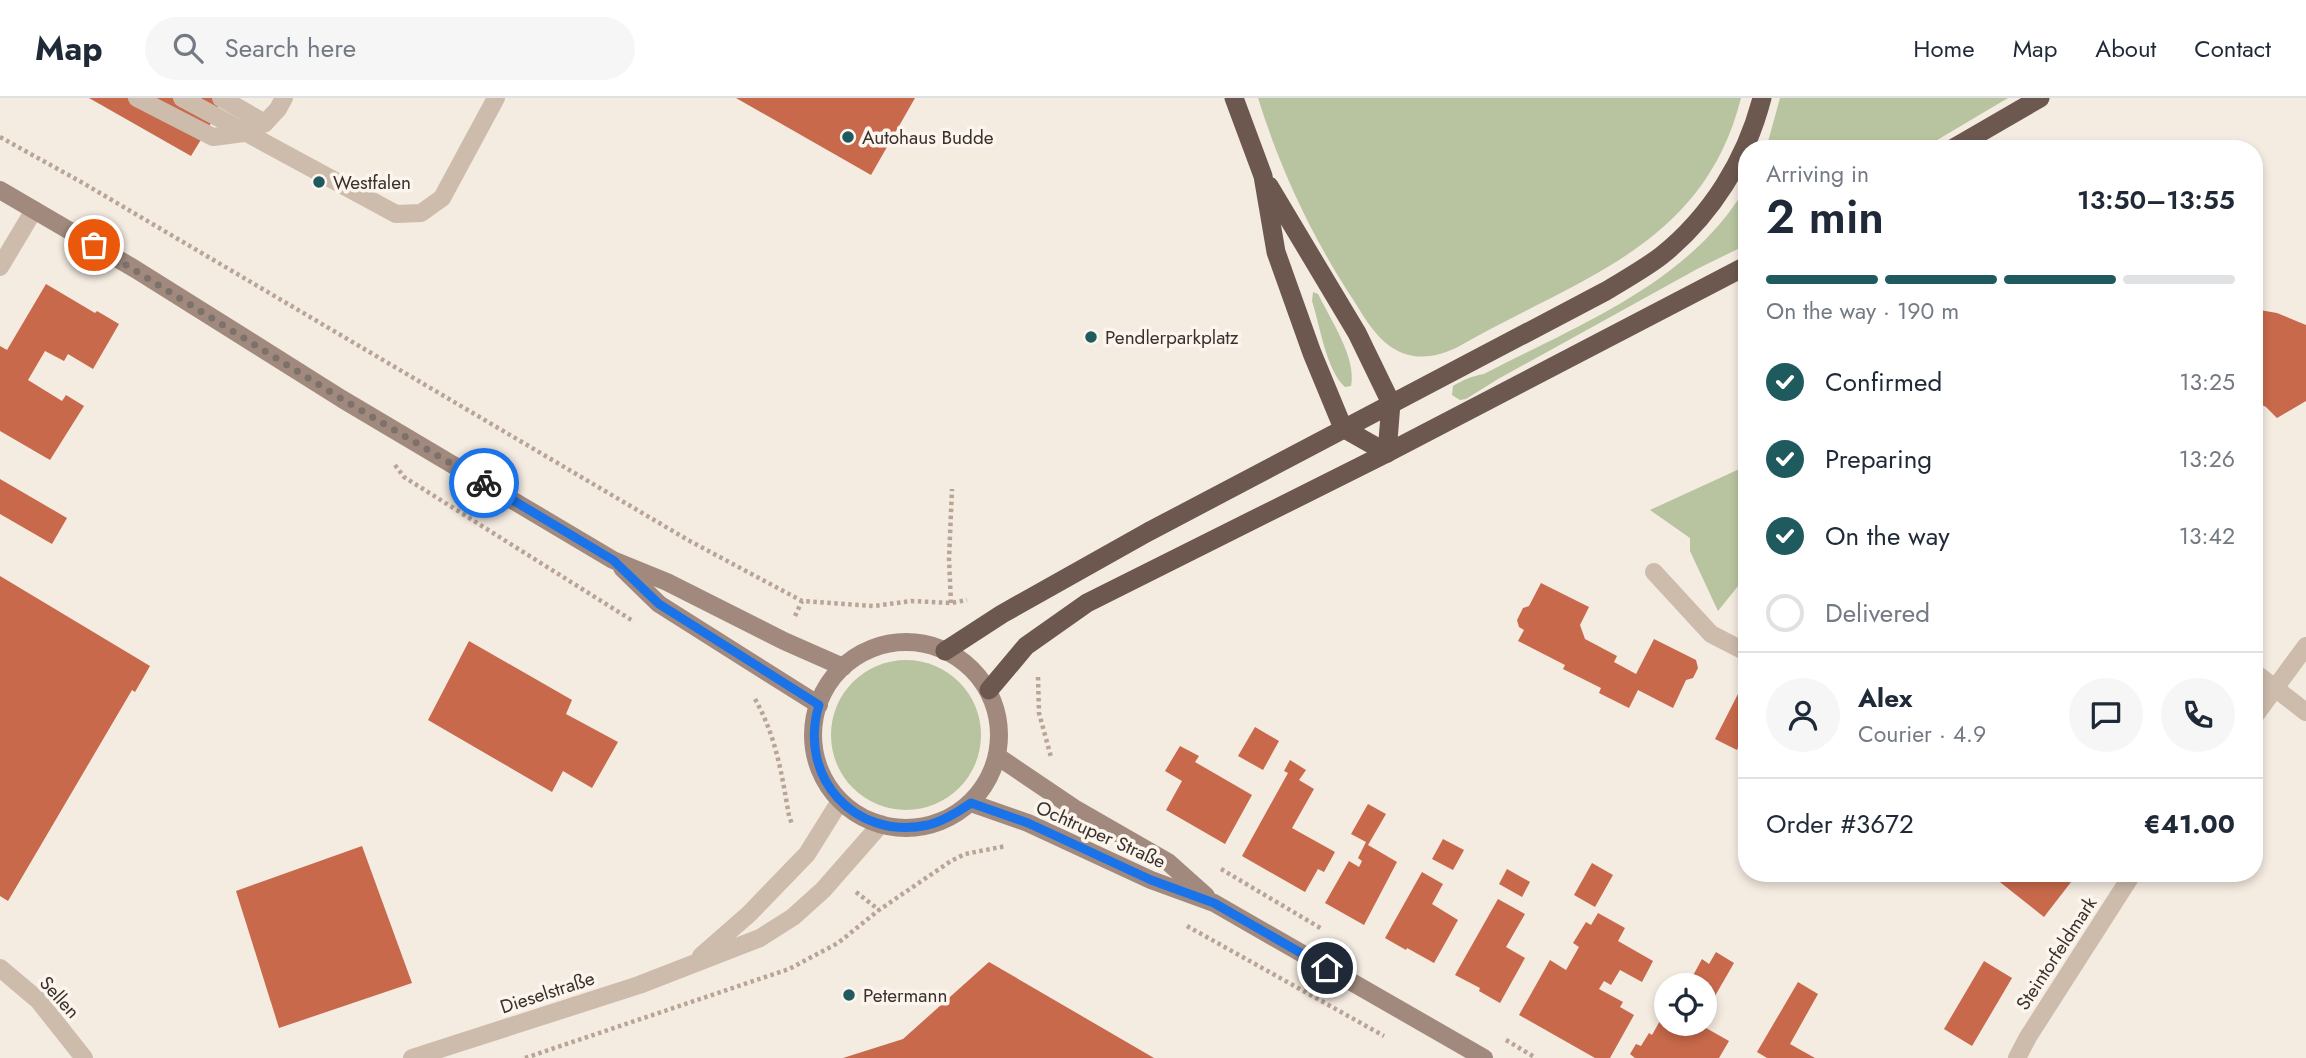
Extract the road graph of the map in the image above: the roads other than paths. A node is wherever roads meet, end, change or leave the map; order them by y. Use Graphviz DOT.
graph roads {
  1 [pos="137,98"];
  2 [pos="182,98"];
  3 [pos="221,98"];
  4 [pos="284,98"];
  5 [pos="496,98"];
  6 [pos="1234,98"];
  7 [pos="1762,98"];
  8 [pos="2040,98"];
  9 [pos="265,123"];
  10 [pos="244,133"];
  11 [pos="1748,140"];
  12 [pos="1968,140"];
  13 [pos="1738,162"];
  14 [pos="1263,176"];
  15 [pos="0,190"];
  16 [pos="34,210"];
  17 [pos="0,267"];
  18 [pos="1738,270"];
  19 [pos="1391,402"];
  20 [pos="1343,428"];
  21 [pos="1387,453"];
  22 [pos="613,560"];
  23 [pos="1654,572"];
  24 [pos="2306,646"];
  25 [pos="1738,648"];
  26 [pos="945,650"];
  27 [pos="843,667"];
  28 [pos="2263,679"];
  29 [pos="2276,689"];
  30 [pos="989,690"];
  31 [pos="819,705"];
  32 [pos="2263,706"];
  33 [pos="2306,712"];
  34 [pos="997,756"];
  35 [pos="839,801"];
  36 [pos="971,803"];
  37 [pos="881,824"];
  38 [pos="2127,882"];
  39 [pos="1214,903"];
  40 [pos="693,963"];
  41 [pos="0,968"];
  42 [pos="84,1058"];
  43 [pos="412,1058"];
  44 [pos="1484,1058"];
  45 [pos="2017,1058"];
  1 -- 10 [label="street"];
  2 -- 10 [label="street"];
  3 -- 9 [label="street"];
  4 -- 9 [label="street"];
  5 -- 10 [label="street"];
  6 -- 14 [label="highway"];
  7 -- 11 [label="highway"];
  8 -- 12 [label="highway"];
  9 -- 10 [label="street"];
  13 -- 19 [label="highway"];
  14 -- 19 [label="highway"];
  14 -- 20 [label="highway"];
  15 -- 16 [label="main road"];
  16 -- 17 [label="street"];
  16 -- 22 [label="main road"];
  18 -- 21 [label="highway"];
  19 -- 20 [label="highway"];
  19 -- 21 [label="highway"];
  20 -- 21 [label="highway"];
  20 -- 26 [label="highway"];
  21 -- 30 [label="highway"];
  22 -- 27 [label="main road"];
  22 -- 31 [label="main road"];
  23 -- 25 [label="street"];
  24 -- 29 [label="street"];
  26 -- 27 [label="main road"];
  26 -- 30 [label="main road"];
  27 -- 31 [label="main road"];
  28 -- 29 [label="street"];
  29 -- 32 [label="street"];
  29 -- 33 [label="street"];
  30 -- 34 [label="main road"];
  31 -- 35 [label="main road"];
  34 -- 36 [label="main road"];
  34 -- 39 [label="main road, Ochtruper Straße"];
  35 -- 37 [label="main road"];
  35 -- 40 [label="street, Dieselstraße"];
  36 -- 37 [label="main road"];
  36 -- 39 [label="main road, Ochtruper Straße"];
  37 -- 40 [label="street, Dieselstraße"];
  38 -- 45 [label="street, Steintorfeldmark"];
  39 -- 44 [label="main road, Ochtruper Straße"];
  40 -- 43 [label="street, Dieselstraße"];
  41 -- 42 [label="street, Sellen"];
}
